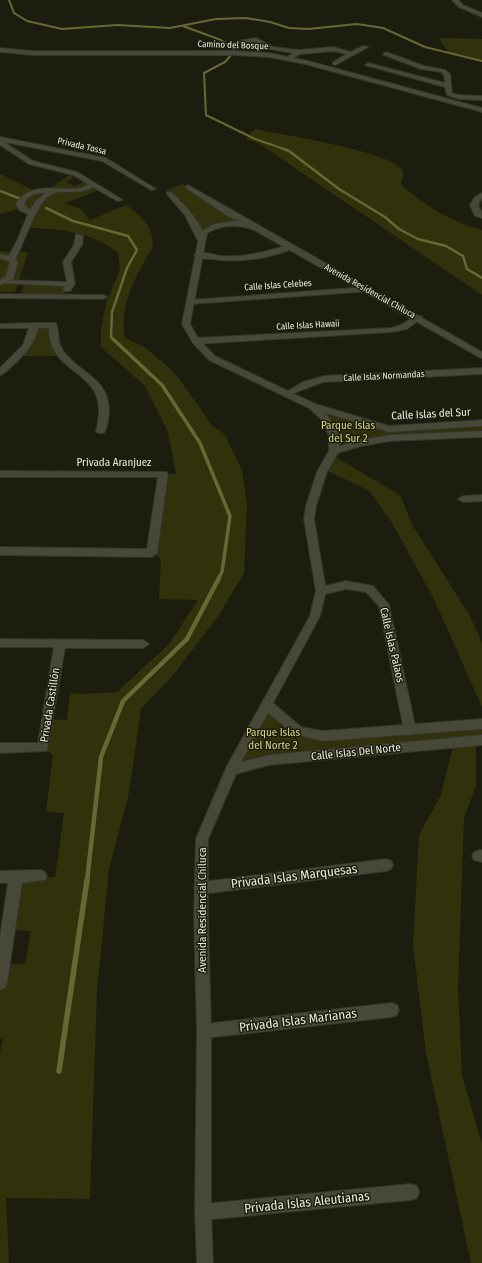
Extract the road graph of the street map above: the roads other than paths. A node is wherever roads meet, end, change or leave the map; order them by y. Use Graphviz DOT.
graph roads {
  1 [pos="455,0"];
  2 [pos="469,3"];
  3 [pos="482,9"];
  4 [pos="482,16"];
  5 [pos="241,41"];
  6 [pos="365,47"];
  7 [pos="0,50"];
  8 [pos="299,52"];
  9 [pos="352,54"];
  10 [pos="386,54"];
  11 [pos="398,57"];
  12 [pos="289,58"];
  13 [pos="335,63"];
  14 [pos="368,65"];
  15 [pos="381,68"];
  16 [pos="448,86"];
  17 [pos="449,94"];
  18 [pos="459,97"];
  19 [pos="482,98"];
  20 [pos="440,99"];
  21 [pos="451,102"];
  22 [pos="482,110"];
  23 [pos="0,141"];
  24 [pos="90,182"];
  25 [pos="188,187"];
  26 [pos="153,189"];
  27 [pos="54,191"];
  28 [pos="169,193"];
  29 [pos="482,195"];
  30 [pos="119,200"];
  31 [pos="31,213"];
  32 [pos="482,216"];
  33 [pos="257,228"];
  34 [pos="79,236"];
  35 [pos="201,240"];
  36 [pos="290,247"];
  37 [pos="198,255"];
  38 [pos="0,256"];
  39 [pos="11,259"];
  40 [pos="1,282"];
  41 [pos="24,284"];
  42 [pos="71,284"];
  43 [pos="367,289"];
  44 [pos="2,296"];
  45 [pos="21,296"];
  46 [pos="62,296"];
  47 [pos="103,297"];
  48 [pos="190,302"];
  49 [pos="418,318"];
  50 [pos="34,325"];
  51 [pos="0,326"];
  52 [pos="42,336"];
  53 [pos="196,341"];
  54 [pos="482,355"];
  55 [pos="0,372"];
  56 [pos="482,372"];
  57 [pos="288,393"];
  58 [pos="312,406"];
  59 [pos="482,423"];
  60 [pos="102,431"];
  61 [pos="482,434"];
  62 [pos="334,451"];
  63 [pos="0,474"];
  64 [pos="482,498"];
  65 [pos="463,499"];
  66 [pos="0,551"];
  67 [pos="321,591"];
  68 [pos="0,643"];
  69 [pos="60,644"];
  70 [pos="143,644"];
  71 [pos="266,704"];
  72 [pos="482,724"];
  73 [pos="410,730"];
  74 [pos="482,740"];
  75 [pos="0,748"];
  76 [pos="231,770"];
  77 [pos="386,865"];
  78 [pos="40,876"];
  79 [pos="0,877"];
  80 [pos="16,877"];
  81 [pos="201,888"];
  82 [pos="0,983"];
  83 [pos="392,1010"];
  84 [pos="204,1031"];
  85 [pos="411,1192"];
  86 [pos="203,1212"];
  87 [pos="205,1263"];
  1 -- 4 [label="street"];
  2 -- 3 [label="street"];
  5 -- 8 [label="street"];
  6 -- 9 [label="street"];
  7 -- 12 [label="street, Camino del Bosque"];
  8 -- 9 [label="street"];
  8 -- 12 [label="street"];
  9 -- 13 [label="street"];
  10 -- 11 [label="street"];
  11 -- 15 [label="street"];
  11 -- 16 [label="street"];
  12 -- 20 [label="street, Camino del Bosque"];
  14 -- 15 [label="street"];
  15 -- 16 [label="street"];
  16 -- 17 [label="street"];
  17 -- 18 [label="street"];
  17 -- 20 [label="street"];
  18 -- 19 [label="street"];
  18 -- 21 [label="street"];
  20 -- 21 [label="street, Camino del Bosque"];
  21 -- 22 [label="street, Camino del Bosque"];
  23 -- 24 [label="street, Privada Tossa"];
  23 -- 26 [label="street, Privada Tossa"];
  24 -- 27 [label="street"];
  24 -- 30 [label="street, Privada Tossa"];
  25 -- 33 [label="street, Avenida Residencial Chiluca"];
  27 -- 31 [label="street"];
  27 -- 31 [label="street"];
  28 -- 35 [label="street"];
  29 -- 32 [label="street"];
  31 -- 39 [label="street"];
  33 -- 35 [label="street, Avenida Residencial Chiluca"];
  33 -- 36 [label="street, Avenida Residencial Chiluca"];
  34 -- 42 [label="street"];
  35 -- 37 [label="street"];
  36 -- 37 [label="street"];
  36 -- 43 [label="street, Avenida Residencial Chiluca"];
  37 -- 48 [label="street"];
  38 -- 39 [label="street"];
  39 -- 40 [label="street"];
  40 -- 41 [label="street"];
  41 -- 42 [label="street"];
  41 -- 45 [label="street"];
  42 -- 46 [label="street"];
  43 -- 48 [label="street, Calle Islas Celebes"];
  43 -- 49 [label="street, Avenida Residencial Chiluca"];
  44 -- 45 [label="street"];
  45 -- 46 [label="street"];
  46 -- 47 [label="street"];
  48 -- 53 [label="street"];
  49 -- 53 [label="street, Calle Islas Hawaii"];
  49 -- 54 [label="street, Avenida Residencial Chiluca"];
  50 -- 51 [label="street"];
  50 -- 52 [label="street"];
  50 -- 52 [label="street"];
  52 -- 55 [label="street"];
  52 -- 60 [label="street"];
  53 -- 57 [label="street"];
  56 -- 57 [label="street, Calle Islas Normandas"];
  57 -- 58 [label="street"];
  58 -- 59 [label="street, Calle Islas del Sur"];
  58 -- 62 [label="street"];
  61 -- 62 [label="street, Calle Islas del Sur"];
  62 -- 67 [label="street, Avenida Residencial Chiluca"];
  63 -- 66 [label="street, Privada Aranjuez"];
  64 -- 65 [label="street"];
  67 -- 71 [label="street, Avenida Residencial Chiluca"];
  67 -- 73 [label="street, Calle Islas Palaos"];
  68 -- 69 [label="street"];
  69 -- 70 [label="street"];
  69 -- 75 [label="street, Privada Castillón"];
  71 -- 73 [label="street, Calle Islas Del Norte"];
  71 -- 76 [label="street, Avenida Residencial Chiluca"];
  72 -- 73 [label="street, Calle Islas Del Norte"];
  74 -- 76 [label="street, Calle Islas Del Norte"];
  76 -- 81 [label="street, Avenida Residencial Chiluca"];
  77 -- 81 [label="street, Privada Islas Marquesas"];
  78 -- 80 [label="street"];
  79 -- 80 [label="street"];
  80 -- 82 [label="street"];
  81 -- 84 [label="street, Avenida Residencial Chiluca"];
  83 -- 84 [label="street, Privada Islas Marianas"];
  84 -- 86 [label="street, Avenida Residencial Chiluca"];
  85 -- 86 [label="street, Privada Islas Aleutianas"];
  86 -- 87 [label="street, Avenida Residencial Chiluca"];
}
